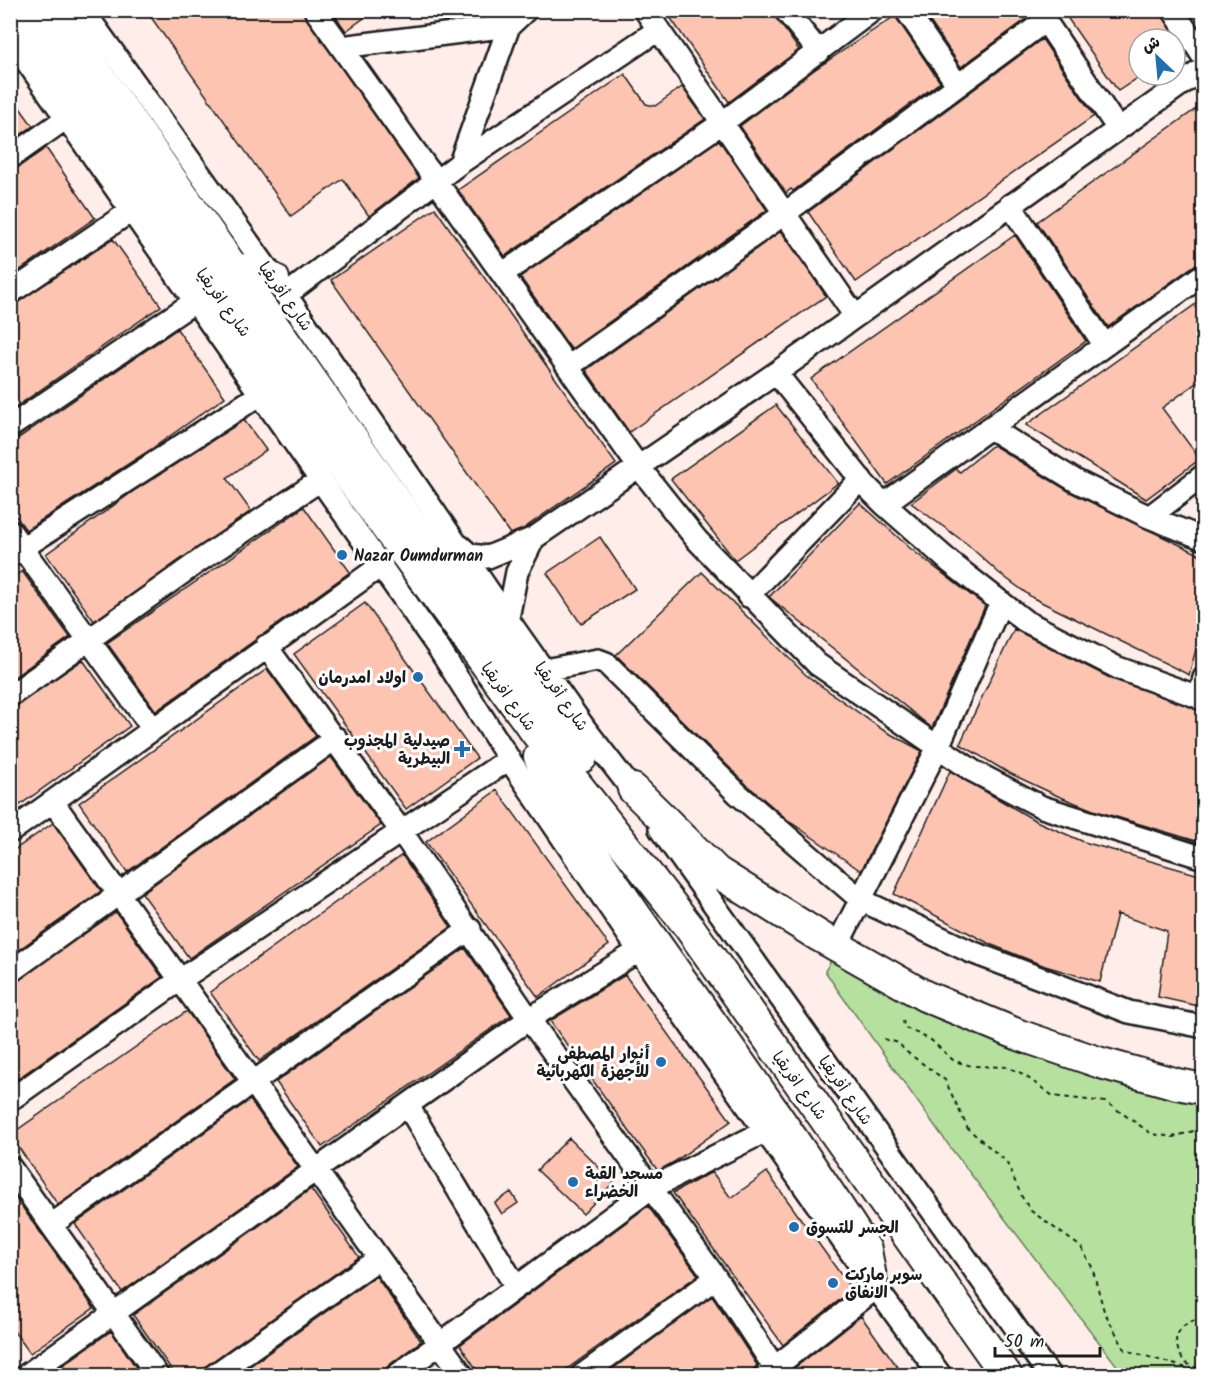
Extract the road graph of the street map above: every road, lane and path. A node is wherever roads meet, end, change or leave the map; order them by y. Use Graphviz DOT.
graph roads {
  1 [pos="18,10"];
  2 [pos="53,10"];
  3 [pos="82,10"];
  4 [pos="315,10"];
  5 [pos="526,10"];
  6 [pos="645,10"];
  7 [pos="785,10"];
  8 [pos="873,10"];
  9 [pos="906,10"];
  10 [pos="1173,10"];
  11 [pos="1042,16"];
  12 [pos="509,26"];
  13 [pos="658,30"];
  14 [pos="10,38"];
  15 [pos="341,47"];
  16 [pos="819,52"];
  17 [pos="1203,58"];
  18 [pos="1203,68"];
  19 [pos="957,84"];
  20 [pos="722,123"];
  21 [pos="71,127"];
  22 [pos="1118,129"];
  23 [pos="115,149"];
  24 [pos="10,158"];
  25 [pos="460,163"];
  26 [pos="436,182"];
  27 [pos="1010,205"];
  28 [pos="131,211"];
  29 [pos="784,214"];
  30 [pos="233,267"];
  31 [pos="502,274"];
  32 [pos="1203,274"];
  33 [pos="280,287"];
  34 [pos="10,293"];
  35 [pos="194,302"];
  36 [pos="855,316"];
  37 [pos="1104,344"];
  38 [pos="568,367"];
  39 [pos="776,373"];
  40 [pos="261,394"];
  41 [pos="10,427"];
  42 [pos="990,428"];
  43 [pos="638,466"];
  44 [pos="1203,475"];
  45 [pos="861,479"];
  46 [pos="320,481"];
  47 [pos="884,504"];
  48 [pos="1149,517"];
  49 [pos="534,538"];
  50 [pos="1203,539"];
  51 [pos="457,544"];
  52 [pos="14,545"];
  53 [pos="382,566"];
  54 [pos="748,596"];
  55 [pos="1001,602"];
  56 [pos="508,618"];
  57 [pos="89,640"];
  58 [pos="266,646"];
  59 [pos="544,670"];
  60 [pos="1202,692"];
  61 [pos="509,695"];
  62 [pos="10,696"];
  63 [pos="153,729"];
  64 [pos="336,738"];
  65 [pos="938,747"];
  66 [pos="509,759"];
  67 [pos="633,789"];
  68 [pos="53,802"];
  69 [pos="401,831"];
  70 [pos="10,832"];
  71 [pos="1203,858"];
  72 [pos="119,894"];
  73 [pos="861,900"];
  74 [pos="470,929"];
  75 [pos="837,946"];
  76 [pos="640,950"];
  77 [pos="10,972"];
  78 [pos="180,980"];
  79 [pos="529,1019"];
  80 [pos="903,1020"];
  81 [pos="1203,1027"];
  82 [pos="884,1038"];
  83 [pos="253,1083"];
  84 [pos="811,1085"];
  85 [pos="1203,1089"];
  86 [pos="10,1100"];
  87 [pos="408,1106"];
  88 [pos="1203,1128"];
  89 [pos="766,1131"];
  90 [pos="10,1167"];
  91 [pos="316,1172"];
  92 [pos="1203,1178"];
  93 [pos="651,1188"];
  94 [pos="1203,1200"];
  95 [pos="51,1224"];
  96 [pos="378,1259"];
  97 [pos="716,1278"];
  98 [pos="874,1285"];
  99 [pos="516,1287"];
  100 [pos="114,1313"];
  101 [pos="1203,1320"];
  102 [pos="441,1343"];
  103 [pos="1203,1368"];
  104 [pos="773,1373"];
  105 [pos="1203,1373"];
  106 [pos="25,1376"];
  107 [pos="158,1376"];
  108 [pos="213,1376"];
  109 [pos="396,1376"];
  110 [pos="464,1376"];
  111 [pos="581,1376"];
  112 [pos="941,1376"];
  113 [pos="1007,1376"];
  114 [pos="1028,1376"];
  115 [pos="1050,1376"];
  1 -- 23 [label="highway, شارع افريقيا"];
  2 -- 30 [label="highway, شارع افريقيا"];
  3 -- 33 [label="street, شارع أفريقيا"];
  4 -- 15 [label="street"];
  5 -- 12 [label="street"];
  6 -- 13 [label="street"];
  7 -- 16 [label="street"];
  8 -- 16 [label="street"];
  9 -- 19 [label="street"];
  10 -- 17 [label="street"];
  11 -- 19 [label="street"];
  11 -- 22 [label="street"];
  12 -- 15 [label="street"];
  12 -- 25 [label="street"];
  13 -- 20 [label="street"];
  13 -- 25 [label="street"];
  14 -- 21 [label="street"];
  15 -- 26 [label="street"];
  16 -- 20 [label="street"];
  18 -- 22 [label="street"];
  19 -- 29 [label="street"];
  20 -- 29 [label="street"];
  20 -- 31 [label="street"];
  21 -- 23 [label="highway"];
  21 -- 24 [label="street"];
  21 -- 28 [label="street"];
  22 -- 27 [label="street"];
  23 -- 61 [label="highway, شارع افريقيا"];
  25 -- 26 [label="street"];
  26 -- 31 [label="street"];
  26 -- 33 [label="street"];
  27 -- 36 [label="street"];
  27 -- 37 [label="street"];
  28 -- 34 [label="street"];
  28 -- 35 [label="street"];
  29 -- 36 [label="street"];
  29 -- 38 [label="street"];
  30 -- 33 [label="highway"];
  30 -- 84 [label="highway, شارع افريقيا"];
  31 -- 38 [label="street"];
  32 -- 37 [label="street"];
  33 -- 51 [label="street, شارع أفريقيا"];
  35 -- 40 [label="street"];
  35 -- 41 [label="street"];
  36 -- 39 [label="street"];
  37 -- 42 [label="street"];
  38 -- 43 [label="street"];
  39 -- 43 [label="street"];
  39 -- 45 [label="street"];
  40 -- 46 [label="street"];
  40 -- 52 [label="street"];
  42 -- 47 [label="street"];
  42 -- 48 [label="street"];
  43 -- 49 [label="street"];
  43 -- 54 [label="street"];
  44 -- 48 [label="street"];
  45 -- 47 [label="street"];
  45 -- 54 [label="street"];
  46 -- 53 [label="street"];
  46 -- 57 [label="street"];
  47 -- 55 [label="street"];
  48 -- 50 [label="street"];
  49 -- 51 [label="street"];
  49 -- 56 [label="street"];
  51 -- 56 [label="street, شارع أفريقيا"];
  52 -- 57 [label="street"];
  53 -- 58 [label="street"];
  53 -- 66 [label="street"];
  54 -- 65 [label="street"];
  55 -- 60 [label="street"];
  55 -- 65 [label="street"];
  56 -- 59 [label="street, شارع أفريقيا"];
  57 -- 62 [label="street"];
  57 -- 63 [label="street"];
  58 -- 63 [label="street"];
  58 -- 64 [label="street"];
  59 -- 67 [label="street, شارع أفريقيا"];
  59 -- 73 [label="street"];
  61 -- 84 [label="highway, شارع افريقيا"];
  61 -- 98 [label="highway"];
  63 -- 68 [label="street"];
  64 -- 69 [label="street"];
  64 -- 72 [label="street"];
  65 -- 71 [label="street"];
  65 -- 73 [label="street"];
  66 -- 69 [label="street"];
  66 -- 76 [label="street"];
  67 -- 75 [label="highway"];
  67 -- 115 [label="street, شارع أفريقيا"];
  68 -- 70 [label="street"];
  68 -- 72 [label="street"];
  69 -- 74 [label="street"];
  69 -- 78 [label="street"];
  72 -- 77 [label="street"];
  72 -- 78 [label="street"];
  73 -- 75 [label="street"];
  73 -- 81 [label="street"];
  74 -- 79 [label="street"];
  74 -- 83 [label="street"];
  75 -- 85 [label="highway"];
  76 -- 79 [label="street"];
  76 -- 89 [label="street"];
  78 -- 83 [label="street"];
  78 -- 86 [label="street"];
  79 -- 87 [label="street"];
  79 -- 93 [label="street"];
  80 -- 88 [label="path"];
  82 -- 105 [label="path"];
  83 -- 91 [label="street"];
  83 -- 95 [label="street"];
  84 -- 113 [label="highway, شارع افريقيا"];
  84 -- 114 [label="highway, شارع افريقيا"];
  87 -- 91 [label="street"];
  87 -- 99 [label="street"];
  89 -- 93 [label="street"];
  89 -- 98 [label="street"];
  90 -- 95 [label="street"];
  91 -- 96 [label="street"];
  91 -- 100 [label="street"];
  92 -- 94 [label="path"];
  93 -- 97 [label="street"];
  93 -- 99 [label="street"];
  95 -- 100 [label="street"];
  96 -- 102 [label="street"];
  96 -- 108 [label="street"];
  97 -- 104 [label="street"];
  97 -- 111 [label="street"];
  98 -- 104 [label="street"];
  98 -- 112 [label="street"];
  99 -- 102 [label="street"];
  100 -- 106 [label="street"];
  100 -- 107 [label="street"];
  101 -- 103 [label="path"];
  102 -- 109 [label="street"];
  102 -- 110 [label="street"];
}
